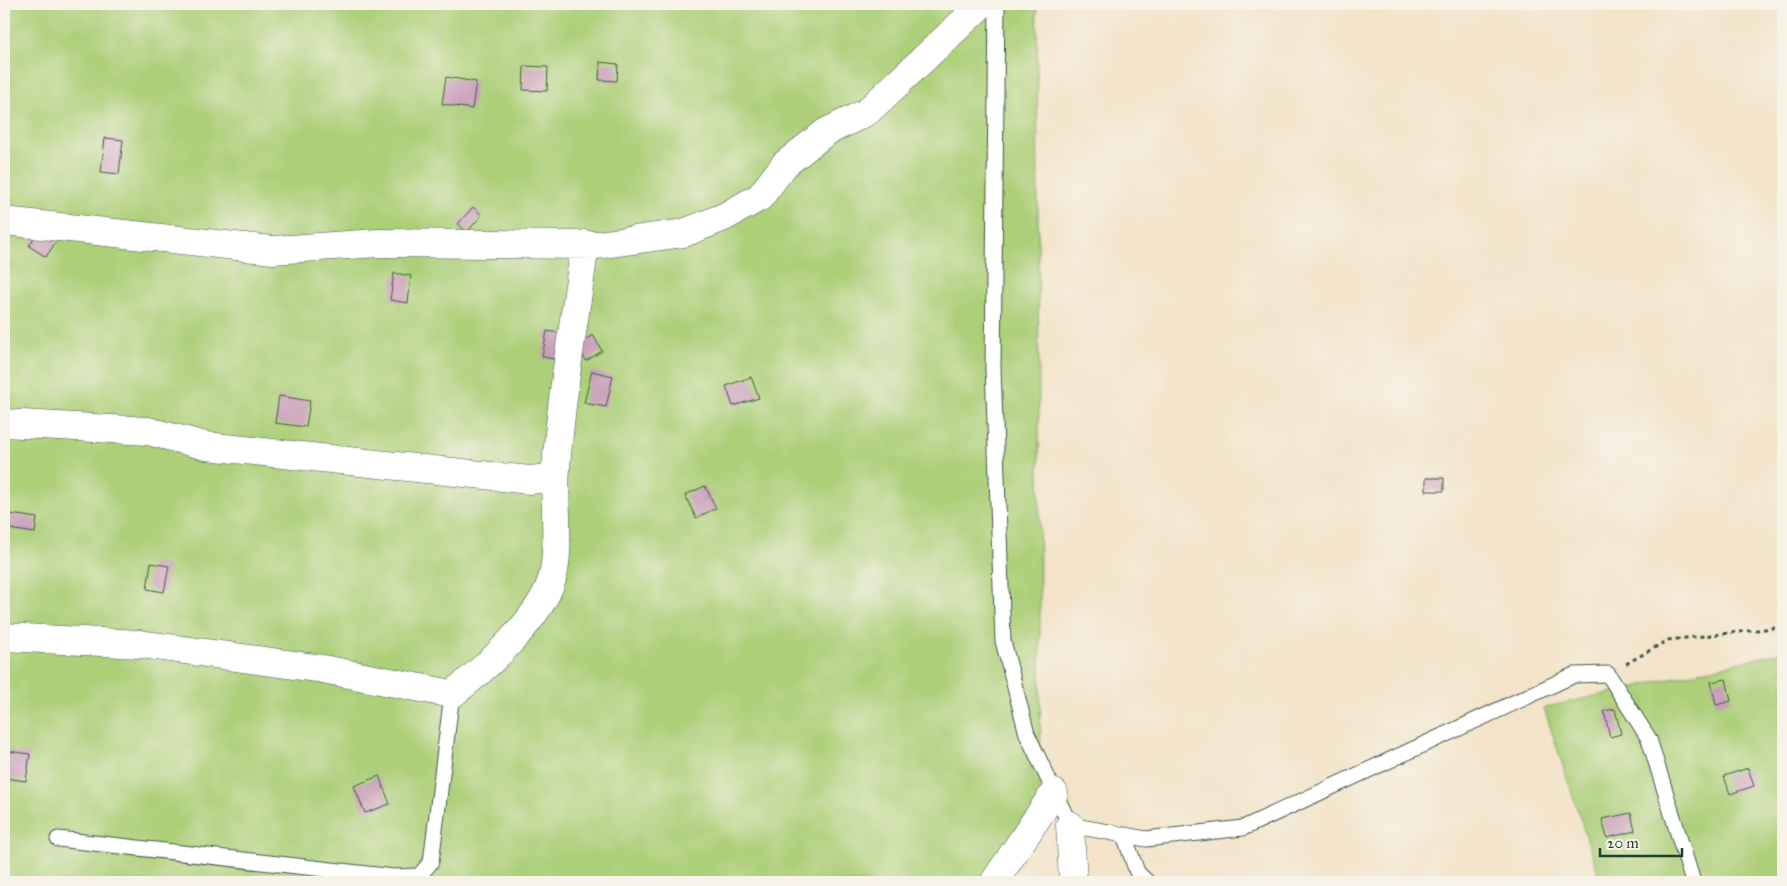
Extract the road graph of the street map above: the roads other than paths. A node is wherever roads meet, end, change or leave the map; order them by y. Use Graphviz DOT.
graph roads {
  1 [pos="982,4"];
  2 [pos="998,4"];
  3 [pos="4,221"];
  4 [pos="585,244"];
  5 [pos="4,424"];
  6 [pos="555,470"];
  7 [pos="4,637"];
  8 [pos="452,694"];
  9 [pos="1054,793"];
  10 [pos="1070,825"];
  11 [pos="1124,835"];
  12 [pos="58,839"];
  13 [pos="994,882"];
  14 [pos="1073,882"];
  15 [pos="1147,882"];
  16 [pos="1693,882"];
  1 -- 4 [label="street"];
  2 -- 9 [label="lane"];
  3 -- 4 [label="street"];
  4 -- 6 [label="street"];
  5 -- 6 [label="street"];
  6 -- 8 [label="street"];
  7 -- 8 [label="street"];
  8 -- 12 [label="lane"];
  9 -- 10 [label="lane"];
  9 -- 13 [label="street"];
  10 -- 11 [label="lane"];
  10 -- 14 [label="street"];
  11 -- 15 [label="lane"];
  11 -- 16 [label="lane"];
}
